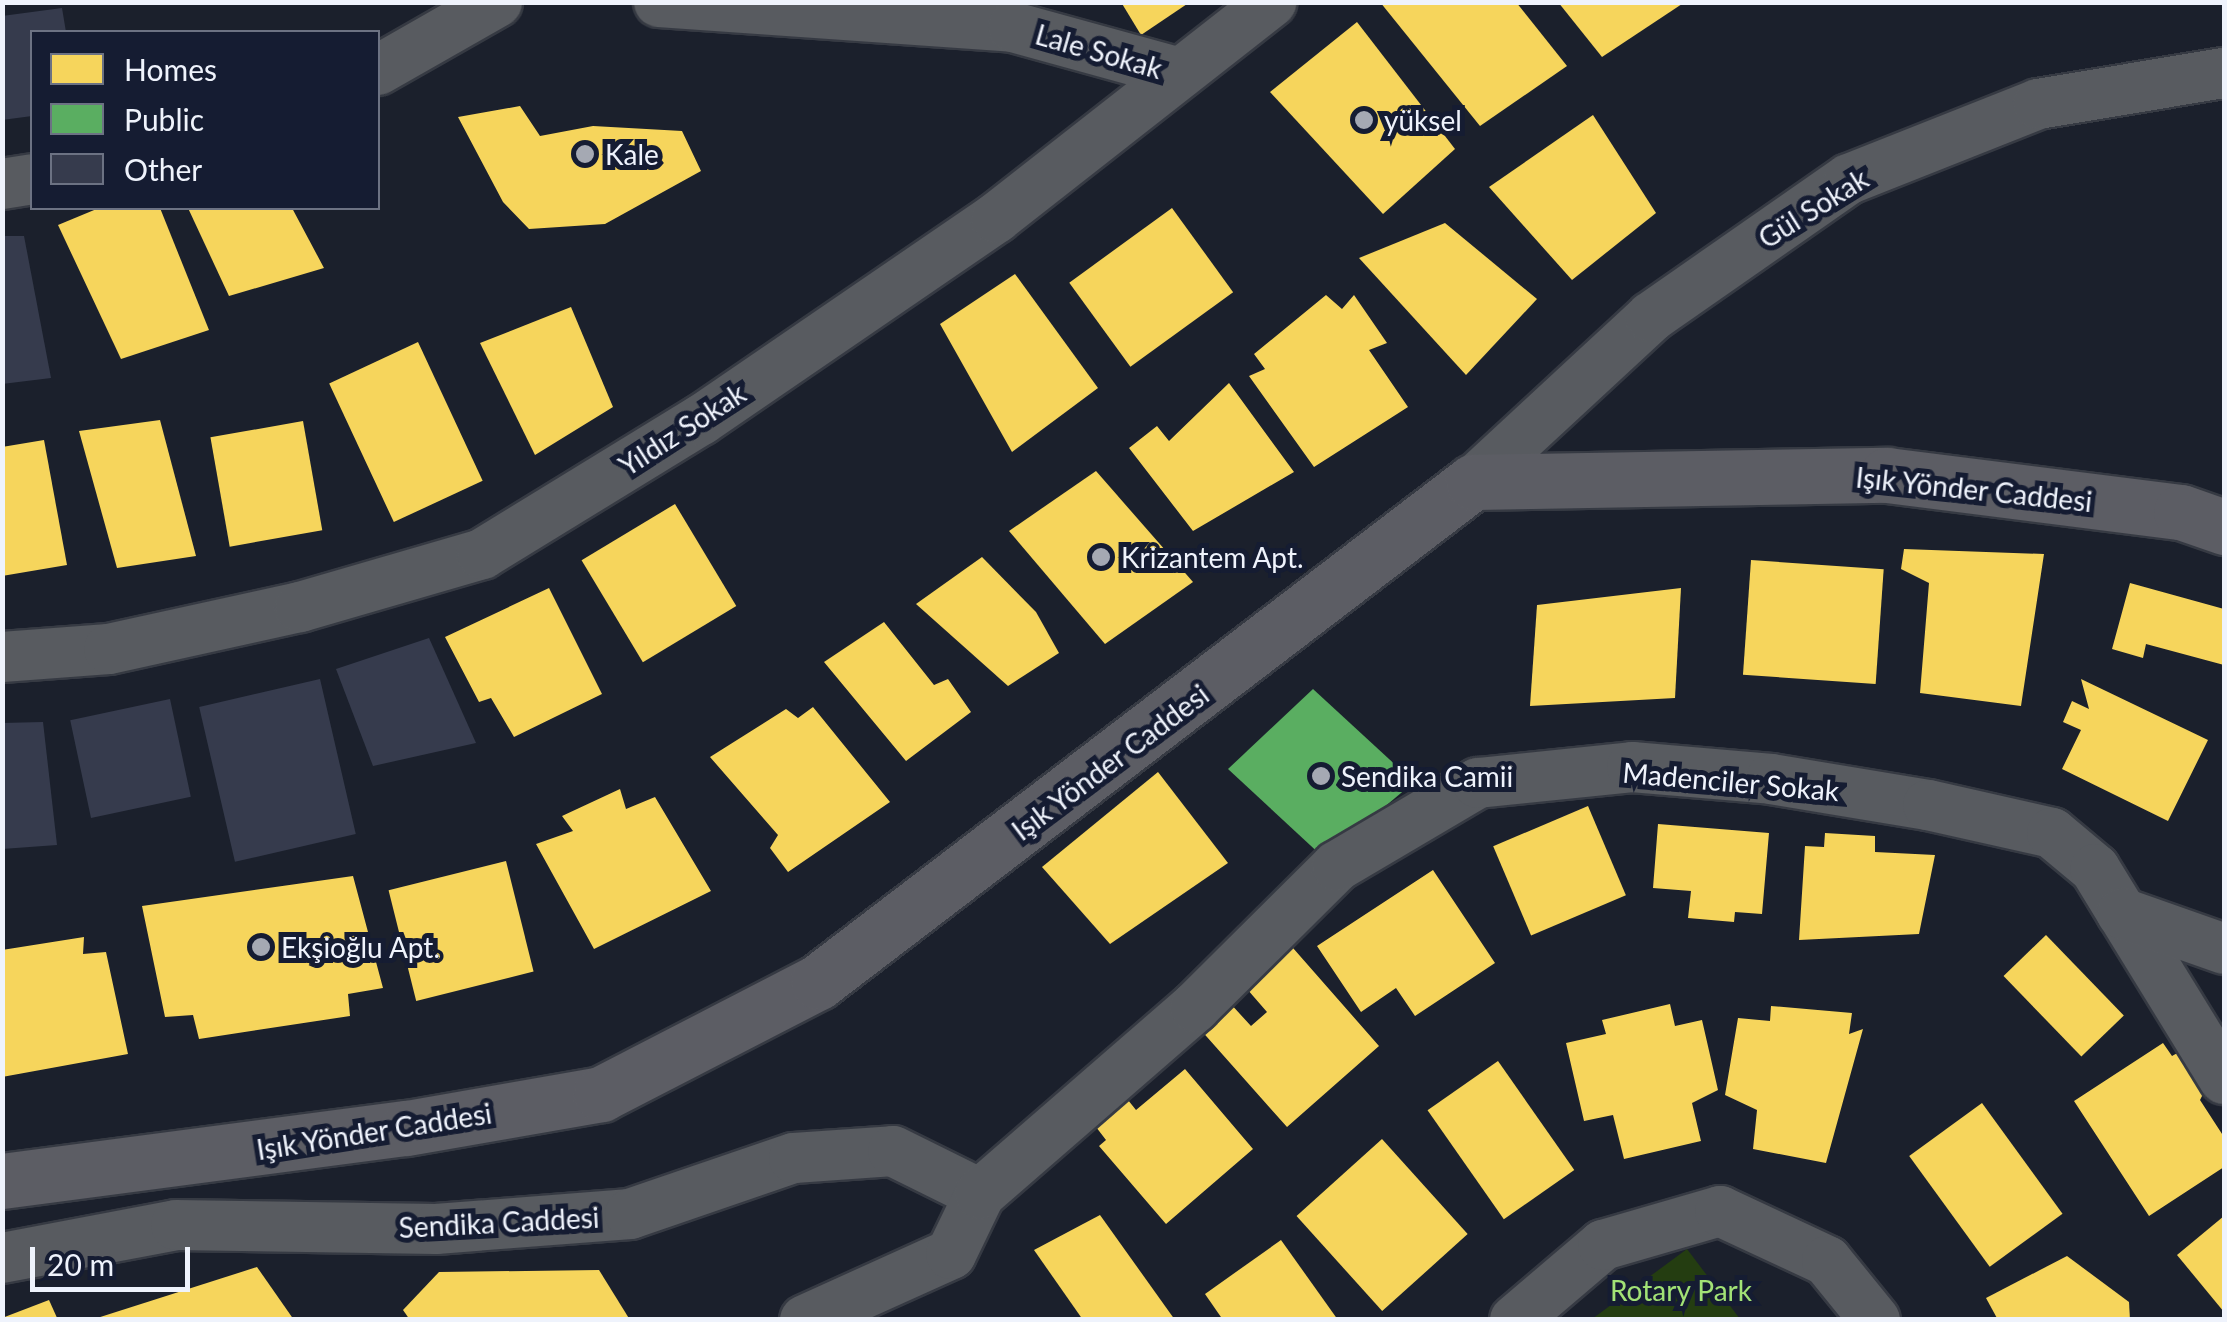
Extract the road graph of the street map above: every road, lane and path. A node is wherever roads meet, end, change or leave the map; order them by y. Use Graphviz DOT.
graph roads {
  1 [pos="496,2"];
  2 [pos="659,2"];
  3 [pos="1271,2"];
  4 [pos="380,69"];
  5 [pos="1180,73"];
  6 [pos="2224,73"];
  7 [pos="30,179"];
  8 [pos="2,184"];
  9 [pos="1473,482"];
  10 [pos="2224,526"];
  11 [pos="2,657"];
  12 [pos="2122,913"];
  13 [pos="2224,949"];
  14 [pos="2224,1080"];
  15 [pos="2,1181"];
  16 [pos="980,1194"];
  17 [pos="2,1258"];
  18 [pos="805,1320"];
  19 [pos="1515,1320"];
  20 [pos="1875,1320"];
  1 -- 4 [label="street"];
  2 -- 5 [label="street, Lale Sokak"];
  3 -- 5 [label="street, Yıldız Sokak"];
  5 -- 11 [label="street, Yıldız Sokak"];
  6 -- 9 [label="street, Gül Sokak"];
  7 -- 8 [label="street"];
  9 -- 10 [label="street, Işık Yönder Caddesi"];
  9 -- 15 [label="street, Işık Yönder Caddesi"];
  12 -- 13 [label="street"];
  12 -- 14 [label="street, Madenciler Sokak"];
  12 -- 16 [label="street, Madenciler Sokak"];
  16 -- 17 [label="street, Sendika Caddesi"];
  16 -- 18 [label="street"];
  19 -- 20 [label="street"];
}
